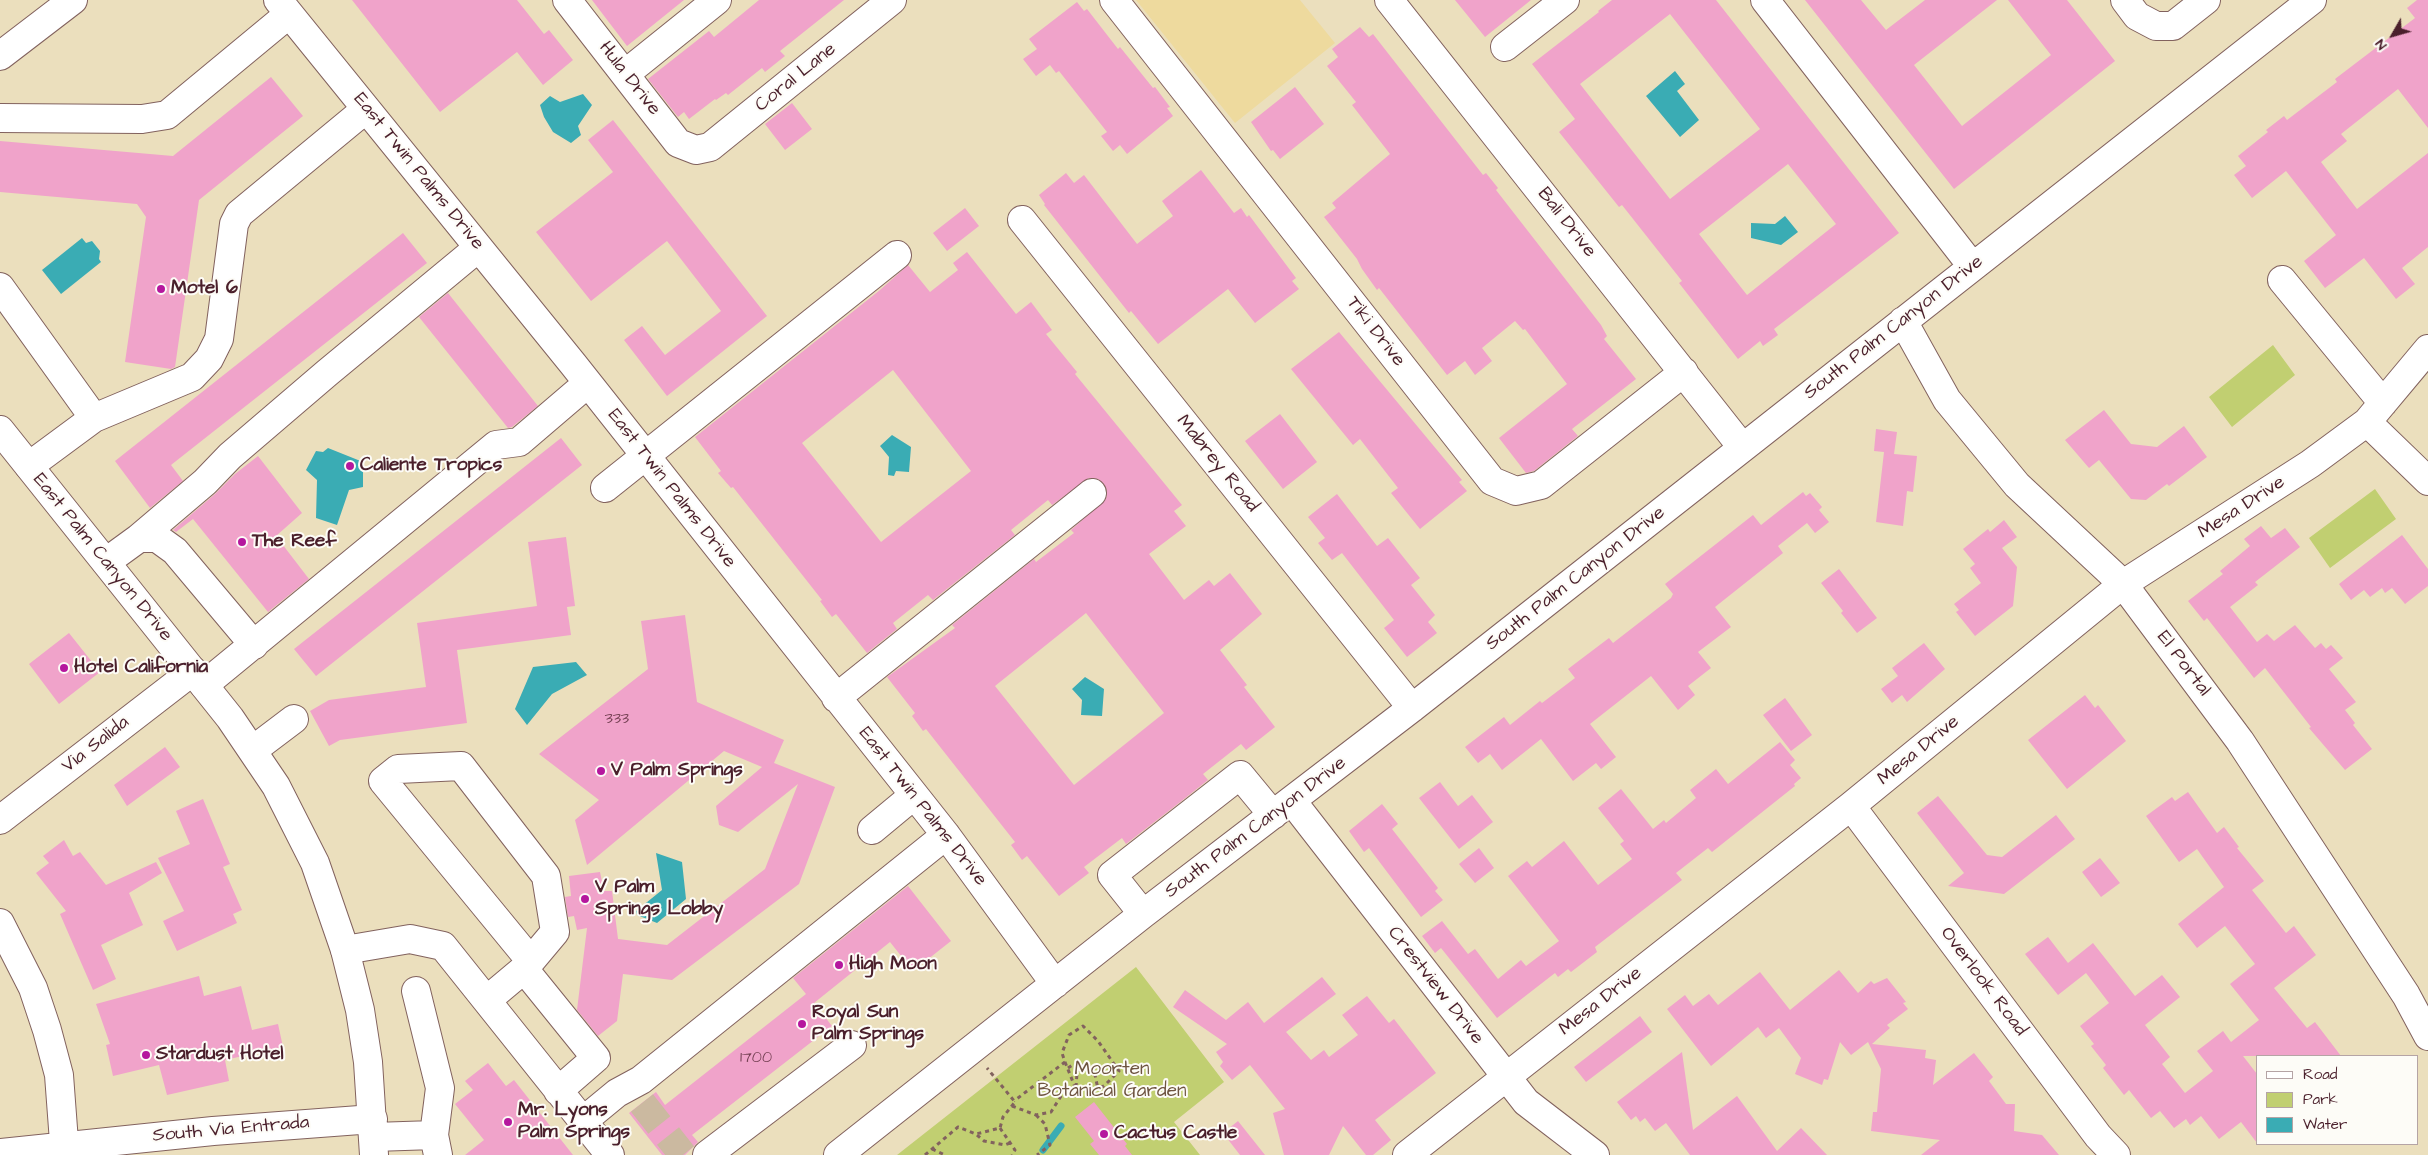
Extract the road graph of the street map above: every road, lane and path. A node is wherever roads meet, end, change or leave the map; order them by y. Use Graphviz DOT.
graph roads {
  1 [pos="73,0"];
  2 [pos="567,0"];
  3 [pos="717,0"];
  4 [pos="892,0"];
  5 [pos="1114,0"];
  6 [pos="1389,0"];
  7 [pos="1565,0"];
  8 [pos="1765,0"];
  9 [pos="2125,0"];
  10 [pos="2206,0"];
  11 [pos="2312,0"];
  12 [pos="284,7"];
  13 [pos="1505,47"];
  14 [pos="0,56"];
  15 [pos="625,74"];
  16 [pos="366,109"];
  17 [pos="0,118"];
  18 [pos="696,150"];
  19 [pos="1022,220"];
  20 [pos="478,248"];
  21 [pos="897,255"];
  22 [pos="1972,266"];
  23 [pos="2282,280"];
  24 [pos="0,287"];
  25 [pos="1903,321"];
  26 [pos="2428,348"];
  27 [pos="1684,372"];
  28 [pos="588,383"];
  29 [pos="2375,413"];
  30 [pos="94,418"];
  31 [pos="0,430"];
  32 [pos="1742,447"];
  33 [pos="644,454"];
  34 [pos="29,466"];
  35 [pos="2428,481"];
  36 [pos="605,488"];
  37 [pos="1092,493"];
  38 [pos="139,538"];
  39 [pos="106,562"];
  40 [pos="2123,584"];
  41 [pos="254,646"];
  42 [pos="198,678"];
  43 [pos="836,698"];
  44 [pos="1412,708"];
  45 [pos="294,719"];
  46 [pos="253,750"];
  47 [pos="914,796"];
  48 [pos="1851,806"];
  49 [pos="1283,808"];
  50 [pos="0,820"];
  51 [pos="872,830"];
  52 [pos="946,835"];
  53 [pos="1143,914"];
  54 [pos="0,923"];
  55 [pos="345,950"];
  56 [pos="527,964"];
  57 [pos="1055,984"];
  58 [pos="416,991"];
  59 [pos="487,1000"];
  60 [pos="2428,1036"];
  61 [pos="852,1045"];
  62 [pos="972,1051"];
  63 [pos="1065,1062"];
  64 [pos="1081,1065"];
  65 [pos="1068,1068"];
  66 [pos="1506,1077"];
  67 [pos="1076,1087"];
  68 [pos="1098,1089"];
  69 [pos="558,1090"];
  70 [pos="1014,1101"];
  71 [pos="1012,1106"];
  72 [pos="1036,1115"];
  73 [pos="583,1121"];
  74 [pos="1000,1128"];
  75 [pos="976,1134"];
  76 [pos="373,1137"];
  77 [pos="1010,1142"];
  78 [pos="214,1143"];
  79 [pos="436,1145"];
  80 [pos="932,1149"];
  81 [pos="65,1150"];
  82 [pos="0,1153"];
  83 [pos="610,1155"];
  84 [pos="707,1155"];
  85 [pos="838,1155"];
  86 [pos="925,1155"];
  87 [pos="945,1155"];
  88 [pos="1012,1155"];
  89 [pos="1036,1155"];
  90 [pos="1407,1155"];
  91 [pos="1595,1155"];
  92 [pos="2116,1155"];
  1 -- 14 [label="street"];
  2 -- 15 [label="street, Hula Drive"];
  3 -- 15 [label="street"];
  4 -- 18 [label="street, Coral Lane"];
  5 -- 27 [label="street, Tiki Drive"];
  6 -- 27 [label="street, Bali Drive"];
  7 -- 13 [label="street"];
  8 -- 22 [label="street"];
  9 -- 10 [label="street"];
  11 -- 22 [label="street, South Palm Canyon Drive"];
  12 -- 16 [label="street, East Twin Palms Drive"];
  12 -- 17 [label="street"];
  15 -- 18 [label="street, Hula Drive"];
  16 -- 20 [label="street, East Twin Palms Drive"];
  16 -- 30 [label="street"];
  19 -- 44 [label="street, Mabrey Road"];
  20 -- 28 [label="street, East Twin Palms Drive"];
  20 -- 38 [label="street"];
  21 -- 33 [label="street"];
  22 -- 25 [label="street, South Palm Canyon Drive"];
  23 -- 29 [label="street"];
  24 -- 30 [label="street"];
  25 -- 32 [label="street, South Palm Canyon Drive"];
  25 -- 40 [label="street, El Portal"];
  26 -- 29 [label="street, Mesa Drive"];
  27 -- 32 [label="street, Bali Drive"];
  28 -- 33 [label="street, East Twin Palms Drive"];
  28 -- 41 [label="street, Via Salida"];
  29 -- 35 [label="street"];
  29 -- 40 [label="street, Mesa Drive"];
  30 -- 34 [label="street"];
  31 -- 34 [label="street, East Palm Canyon Drive"];
  32 -- 44 [label="street, South Palm Canyon Drive"];
  33 -- 36 [label="street"];
  33 -- 43 [label="street, East Twin Palms Drive"];
  34 -- 39 [label="street, East Palm Canyon Drive"];
  37 -- 43 [label="street"];
  38 -- 39 [label="street"];
  38 -- 41 [label="street"];
  39 -- 42 [label="street, East Palm Canyon Drive"];
  40 -- 48 [label="street, Mesa Drive"];
  40 -- 60 [label="street, El Portal"];
  41 -- 42 [label="street, Via Salida"];
  42 -- 46 [label="street, East Palm Canyon Drive"];
  42 -- 50 [label="street, Via Salida"];
  43 -- 47 [label="street, East Twin Palms Drive"];
  44 -- 49 [label="street, South Palm Canyon Drive"];
  45 -- 46 [label="street"];
  46 -- 55 [label="street, East Palm Canyon Drive"];
  47 -- 51 [label="street"];
  47 -- 52 [label="street, East Twin Palms Drive"];
  48 -- 66 [label="street, Mesa Drive"];
  48 -- 92 [label="street, Overlook Road"];
  49 -- 53 [label="street, South Palm Canyon Drive"];
  49 -- 53 [label="street, Crestview Drive"];
  49 -- 66 [label="street, Crestview Drive"];
  52 -- 57 [label="street, East Twin Palms Drive"];
  52 -- 73 [label="street"];
  53 -- 57 [label="street, South Palm Canyon Drive"];
  54 -- 81 [label="street"];
  55 -- 59 [label="street"];
  55 -- 76 [label="street, East Palm Canyon Drive"];
  56 -- 56 [label="street"];
  56 -- 59 [label="street"];
  56 -- 69 [label="street"];
  57 -- 62 [label="street, South Palm Canyon Drive"];
  58 -- 79 [label="street"];
  59 -- 69 [label="street"];
  61 -- 84 [label="street"];
  62 -- 70 [label="path"];
  62 -- 85 [label="street, South Palm Canyon Drive"];
  63 -- 65 [label="path"];
  63 -- 68 [label="path"];
  63 -- 70 [label="path"];
  64 -- 65 [label="path"];
  64 -- 67 [label="path"];
  64 -- 68 [label="path"];
  65 -- 67 [label="path"];
  66 -- 90 [label="street, Mesa Drive"];
  66 -- 91 [label="street, Crestview Drive"];
  67 -- 68 [label="path"];
  67 -- 72 [label="path"];
  69 -- 73 [label="street"];
  70 -- 71 [label="path"];
  71 -- 72 [label="path"];
  71 -- 74 [label="path"];
  72 -- 89 [label="path"];
  73 -- 83 [label="street"];
  74 -- 75 [label="path"];
  74 -- 77 [label="path"];
  75 -- 77 [label="path"];
  75 -- 80 [label="path"];
  76 -- 78 [label="street, South Via Entrada"];
  76 -- 79 [label="street, South Via Entrada"];
  77 -- 88 [label="path"];
  78 -- 81 [label="street, South Via Entrada"];
  80 -- 86 [label="path"];
  80 -- 87 [label="path"];
  81 -- 82 [label="street, South Via Entrada"];
}
